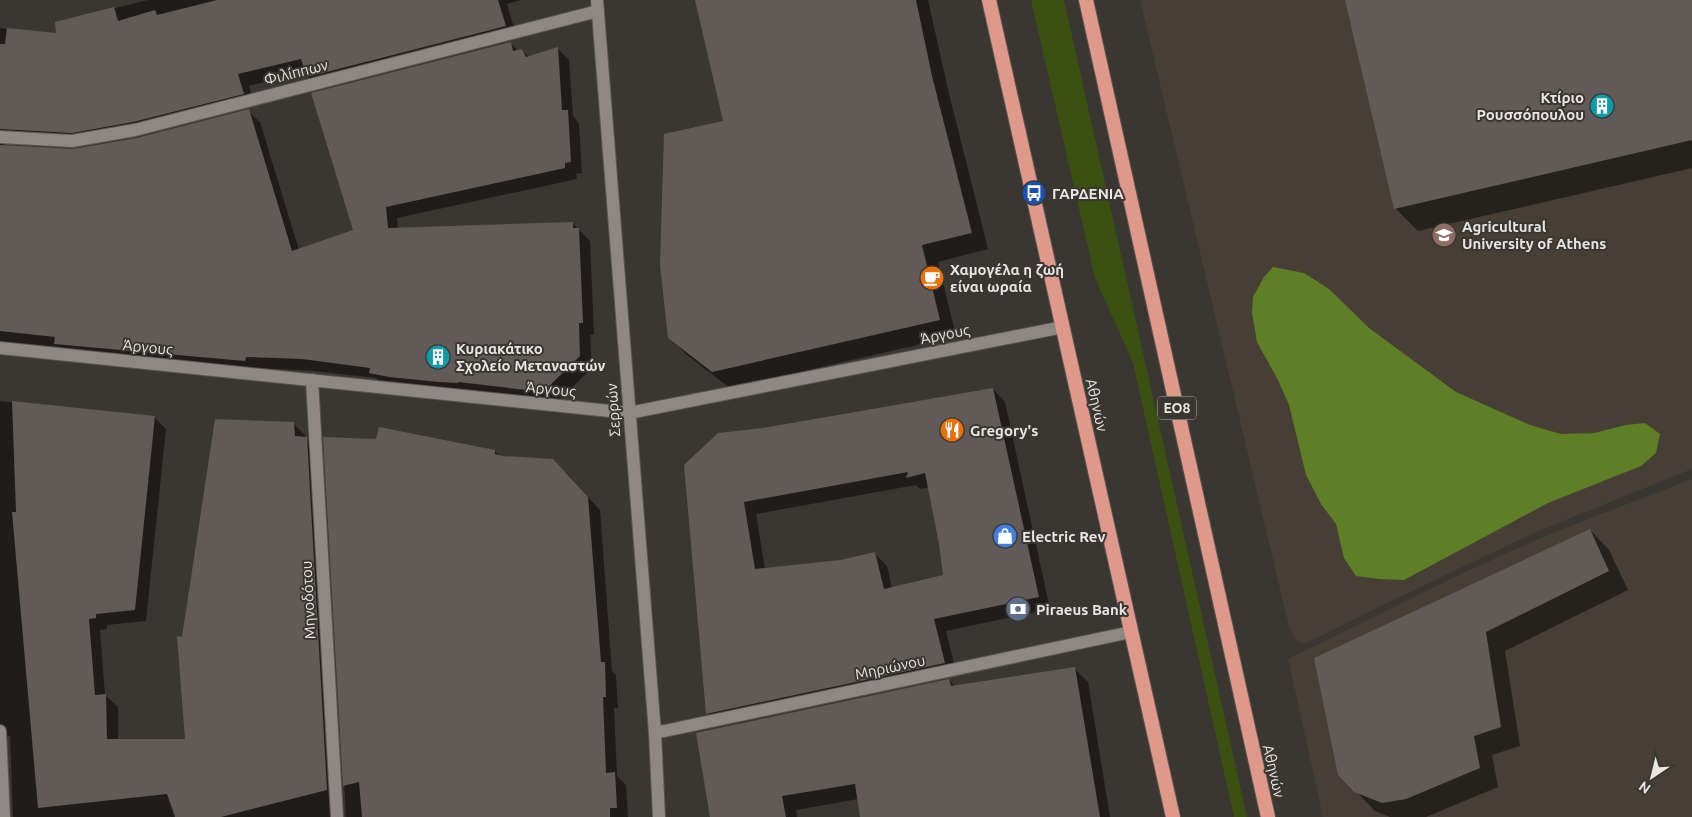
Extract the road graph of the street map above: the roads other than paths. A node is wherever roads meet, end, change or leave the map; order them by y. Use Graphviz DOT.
graph roads {
  1 [pos="989,0"];
  2 [pos="1086,0"];
  3 [pos="597,5"];
  4 [pos="0,137"];
  5 [pos="1063,327"];
  6 [pos="0,348"];
  7 [pos="312,380"];
  8 [pos="629,413"];
  9 [pos="1132,632"];
  10 [pos="0,731"];
  11 [pos="655,733"];
  12 [pos="4,817"];
  13 [pos="337,817"];
  14 [pos="659,817"];
  15 [pos="1173,817"];
  16 [pos="1268,817"];
  1 -- 5 [label="highway, Αθηνών"];
  2 -- 16 [label="highway, Αθηνών / ΕΟ8"];
  3 -- 4 [label="street, Φιλίππων"];
  3 -- 8 [label="street, Σερρών"];
  5 -- 8 [label="street, Άργους"];
  5 -- 9 [label="highway, Αθηνών"];
  6 -- 7 [label="street, Άργους"];
  7 -- 8 [label="street, Άργους"];
  7 -- 13 [label="street, Μηνοδότου"];
  8 -- 11 [label="street, Σερρών"];
  9 -- 11 [label="street, Μηριώνου"];
  9 -- 15 [label="highway, Αθηνών"];
  10 -- 12 [label="street"];
  11 -- 14 [label="street, Σερρών"];
}
